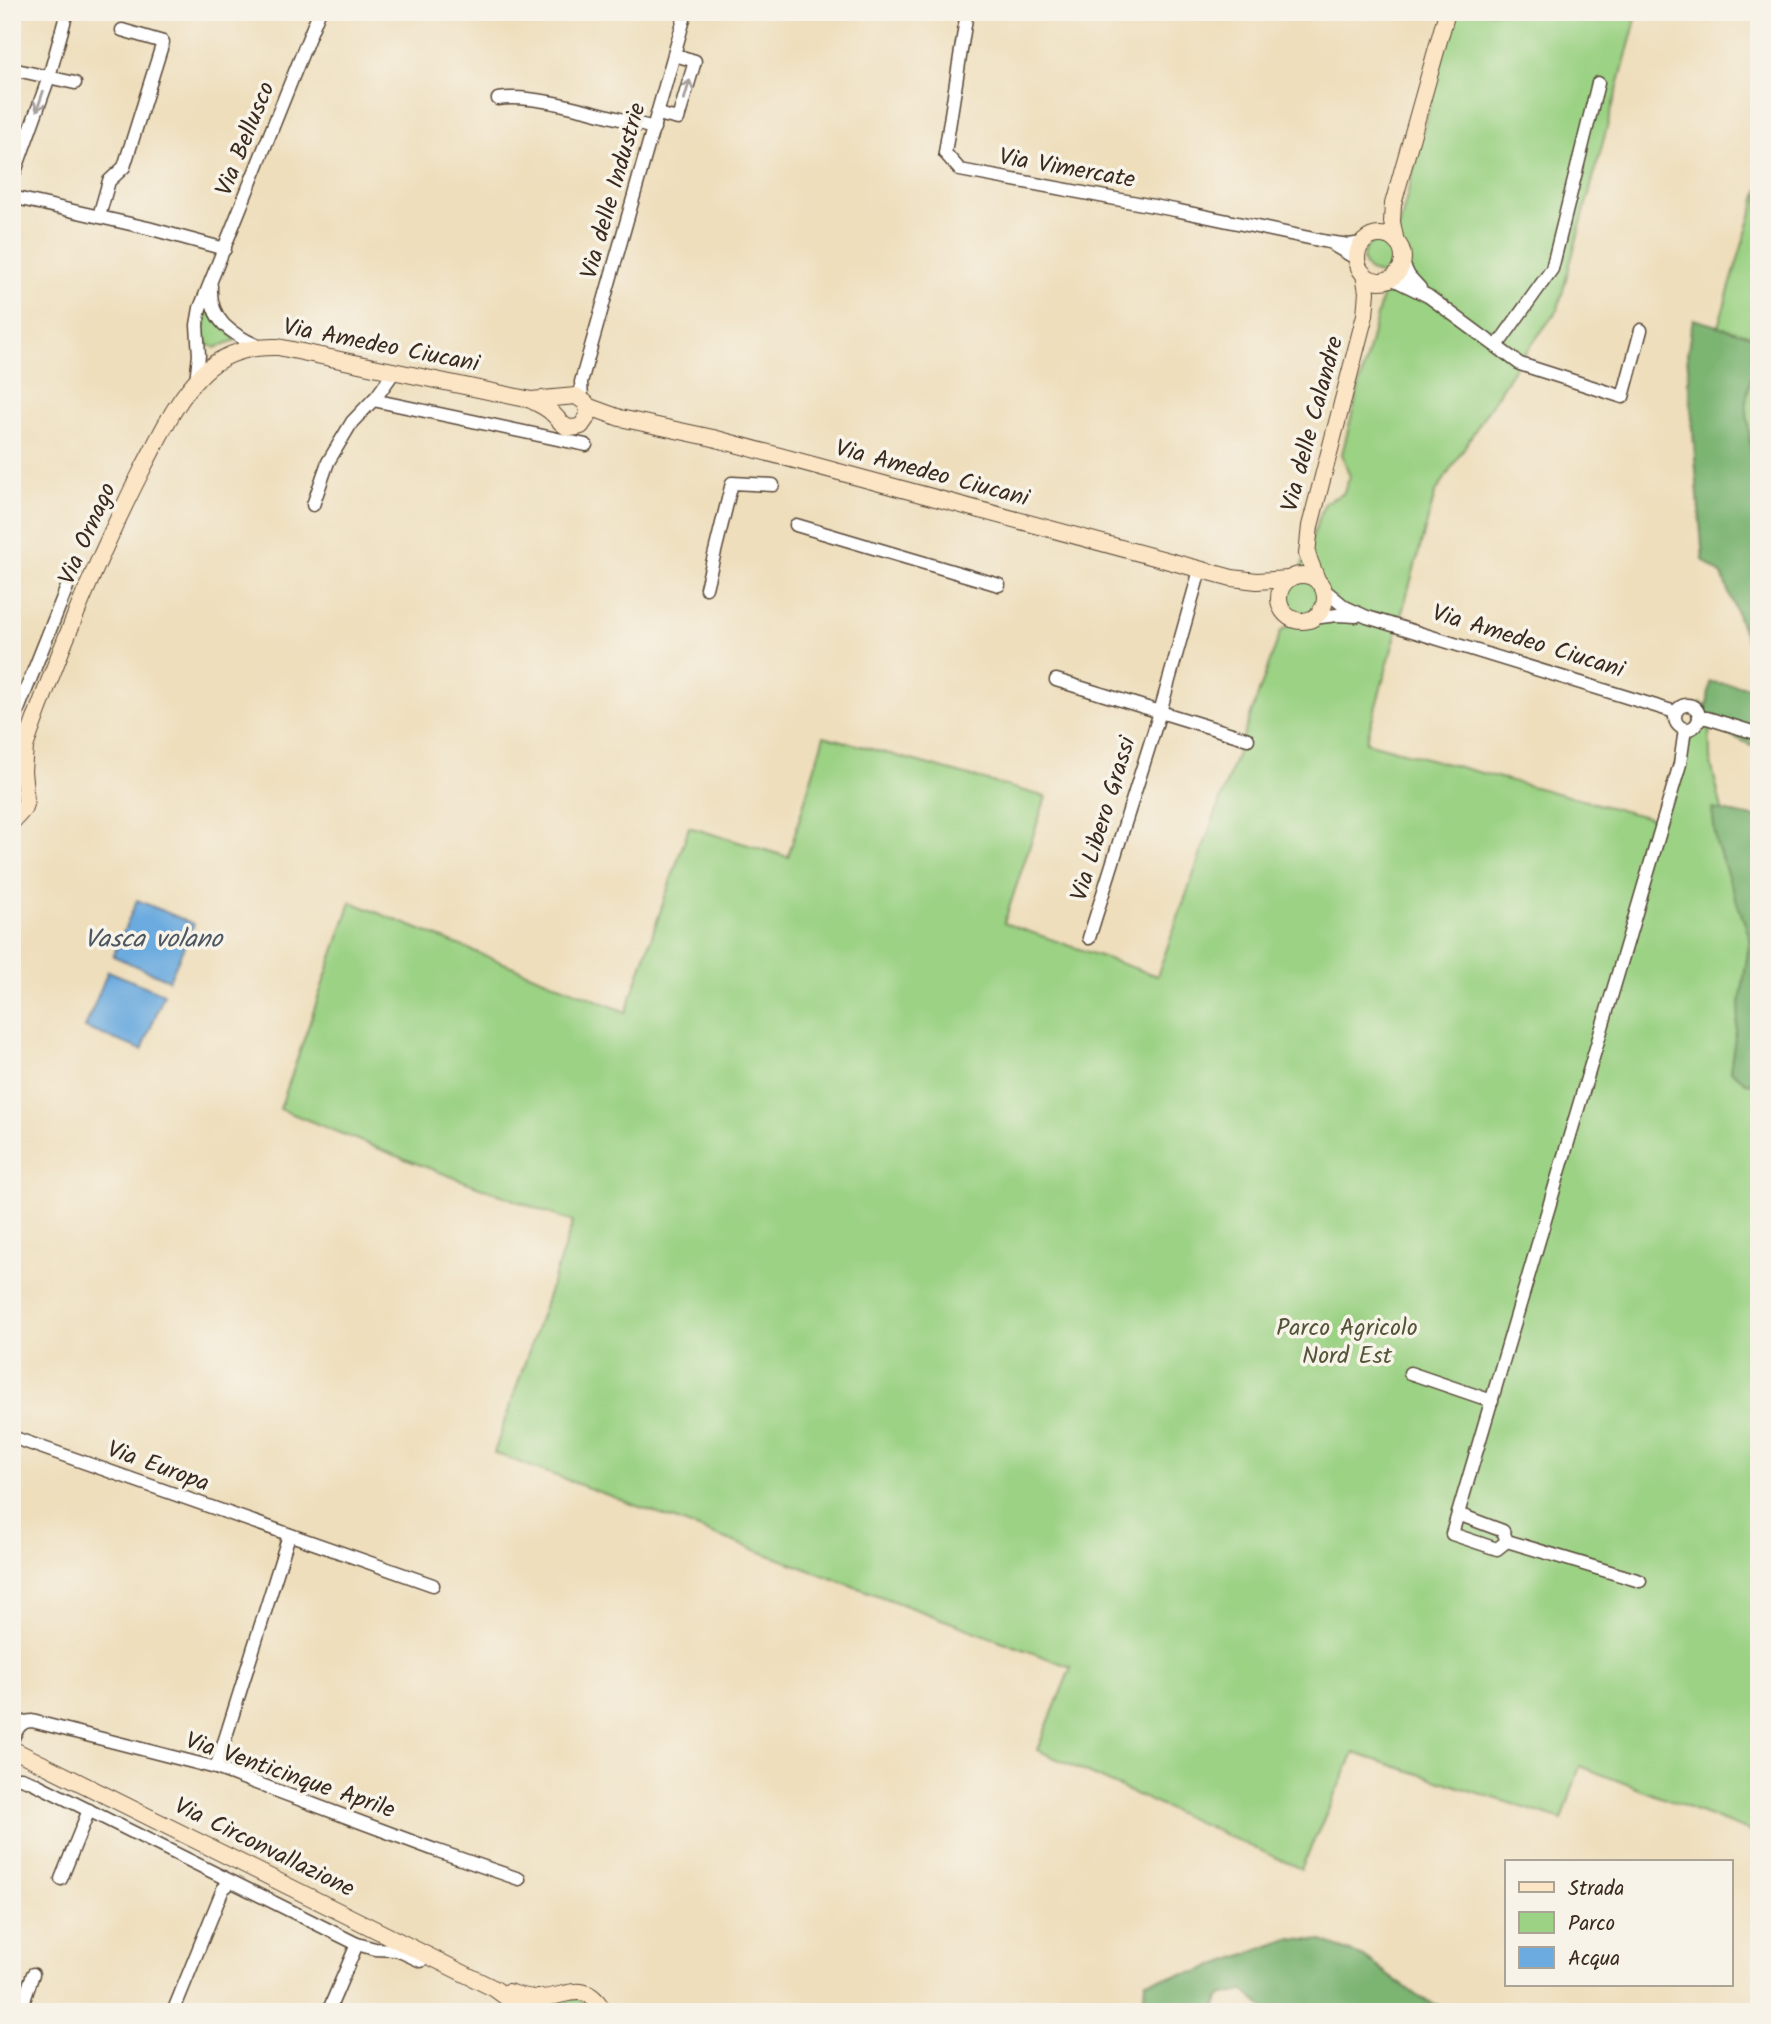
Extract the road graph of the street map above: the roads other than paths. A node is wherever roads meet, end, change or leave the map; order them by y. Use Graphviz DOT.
graph roads {
  1 [pos="67,12"];
  2 [pos="319,12"];
  3 [pos="686,12"];
  4 [pos="967,12"];
  5 [pos="1447,12"];
  6 [pos="122,30"];
  7 [pos="675,55"];
  8 [pos="12,69"];
  9 [pos="49,77"];
  10 [pos="75,83"];
  11 [pos="1598,83"];
  12 [pos="498,99"];
  13 [pos="658,114"];
  14 [pos="654,128"];
  15 [pos="12,180"];
  16 [pos="12,197"];
  17 [pos="1393,204"];
  18 [pos="99,216"];
  19 [pos="1366,240"];
  20 [pos="199,242"];
  21 [pos="1328,242"];
  22 [pos="1396,242"];
  23 [pos="225,248"];
  24 [pos="1357,259"];
  25 [pos="1402,262"];
  26 [pos="219,263"];
  27 [pos="1364,274"];
  28 [pos="1390,278"];
  29 [pos="212,281"];
  30 [pos="1428,296"];
  31 [pos="1365,315"];
  32 [pos="1641,330"];
  33 [pos="199,341"];
  34 [pos="258,346"];
  35 [pos="1497,346"];
  36 [pos="223,359"];
  37 [pos="394,372"];
  38 [pos="195,381"];
  39 [pos="373,400"];
  40 [pos="531,400"];
  41 [pos="575,400"];
  42 [pos="556,416"];
  43 [pos="620,418"];
  44 [pos="584,423"];
  45 [pos="586,445"];
  46 [pos="772,485"];
  47 [pos="313,505"];
  48 [pos="796,525"];
  49 [pos="1308,546"];
  50 [pos="1200,570"];
  51 [pos="1231,578"];
  52 [pos="1289,579"];
  53 [pos="999,585"];
  54 [pos="1320,585"];
  55 [pos="67,587"];
  56 [pos="706,588"];
  57 [pos="1281,608"];
  58 [pos="1367,617"];
  59 [pos="1313,618"];
  60 [pos="54,620"];
  61 [pos="74,624"];
  62 [pos="1056,680"];
  63 [pos="1160,712"];
  64 [pos="1675,712"];
  65 [pos="1699,718"];
  66 [pos="12,724"];
  67 [pos="1685,729"];
  68 [pos="1759,734"];
  69 [pos="1248,739"];
  70 [pos="25,747"];
  71 [pos="12,764"];
  72 [pos="12,776"];
  73 [pos="25,789"];
  74 [pos="13,819"];
  75 [pos="1089,938"];
  76 [pos="1410,1373"];
  77 [pos="1492,1401"];
  78 [pos="12,1437"];
  79 [pos="1458,1514"];
  80 [pos="289,1535"];
  81 [pos="1507,1541"];
  82 [pos="1640,1581"];
  83 [pos="433,1585"];
  84 [pos="12,1740"];
  85 [pos="12,1749"];
  86 [pos="216,1768"];
  87 [pos="13,1779"];
  88 [pos="89,1810"];
  89 [pos="61,1879"];
  90 [pos="519,1879"];
  91 [pos="231,1882"];
  92 [pos="357,1944"];
  93 [pos="33,1974"];
  94 [pos="491,1987"];
  95 [pos="554,1996"];
  96 [pos="20,2012"];
  97 [pos="173,2012"];
  98 [pos="328,2012"];
  99 [pos="526,2012"];
  100 [pos="540,2012"];
  101 [pos="604,2012"];
  1 -- 9 [label="street"];
  2 -- 23 [label="street, Via Bellusco"];
  3 -- 7 [label="street, Via delle Industrie"];
  4 -- 21 [label="street, Via Vimercate"];
  5 -- 17 [label="main road"];
  6 -- 18 [label="street"];
  7 -- 13 [label="street, Via delle Industrie"];
  13 -- 7 [label="street, one-way"];
  8 -- 9 [label="street"];
  9 -- 10 [label="street"];
  9 -- 15 [label="street, one-way"];
  11 -- 35 [label="street"];
  12 -- 14 [label="street"];
  13 -- 14 [label="street, Via delle Industrie"];
  14 -- 41 [label="street, Via delle Industrie"];
  16 -- 18 [label="street"];
  17 -- 19 [label="main road"];
  17 -- 22 [label="main road"];
  18 -- 20 [label="street"];
  19 -- 21 [label="street, Via Vimercate"];
  19 -- 22 [label="main road"];
  19 -- 24 [label="main road"];
  20 -- 23 [label="street"];
  20 -- 26 [label="street"];
  21 -- 24 [label="street, Via Vimercate"];
  22 -- 25 [label="main road"];
  23 -- 26 [label="street, Via Bellusco"];
  24 -- 27 [label="main road, Via delle Calandre"];
  25 -- 28 [label="main road, Via delle Calandre"];
  25 -- 30 [label="street"];
  26 -- 29 [label="street, Via Bellusco"];
  27 -- 28 [label="main road"];
  27 -- 31 [label="main road, Via delle Calandre"];
  28 -- 30 [label="street"];
  28 -- 31 [label="main road, Via delle Calandre"];
  29 -- 33 [label="street, Via Bellusco"];
  29 -- 34 [label="street, Via Bellusco"];
  30 -- 35 [label="street"];
  31 -- 49 [label="main road, Via delle Calandre"];
  32 -- 35 [label="street"];
  33 -- 36 [label="street"];
  33 -- 38 [label="street, Via Bellusco"];
  34 -- 36 [label="main road, Via Amedeo Ciucani"];
  34 -- 37 [label="main road, Via Amedeo Ciucani"];
  36 -- 38 [label="main road, Via Ornago"];
  37 -- 39 [label="street"];
  37 -- 40 [label="main road, Via Amedeo Ciucani"];
  38 -- 61 [label="main road, Via Ornago"];
  39 -- 45 [label="street"];
  39 -- 47 [label="street"];
  40 -- 41 [label="main road, Via Amedeo Ciucani"];
  40 -- 42 [label="main road, Via Amedeo Ciucani"];
  41 -- 42 [label="main road"];
  41 -- 43 [label="main road, Via Amedeo Ciucani"];
  41 -- 44 [label="main road"];
  42 -- 44 [label="main road, Via Amedeo Ciucani"];
  43 -- 44 [label="main road, Via Amedeo Ciucani"];
  43 -- 50 [label="main road, Via Amedeo Ciucani"];
  46 -- 56 [label="street"];
  48 -- 53 [label="street"];
  49 -- 52 [label="main road, Via delle Calandre"];
  49 -- 54 [label="main road, Via delle Calandre"];
  50 -- 51 [label="main road, Via Amedeo Ciucani"];
  50 -- 63 [label="street, Via Libero Grassi"];
  51 -- 52 [label="main road, Via Amedeo Ciucani"];
  51 -- 57 [label="main road, Via Amedeo Ciucani"];
  52 -- 54 [label="main road, Via Amedeo Ciucani"];
  52 -- 57 [label="main road"];
  54 -- 58 [label="street, Via Amedeo Ciucani"];
  54 -- 59 [label="main road"];
  55 -- 60 [label="street"];
  57 -- 59 [label="main road, Via Amedeo Ciucani"];
  58 -- 59 [label="street, Via Amedeo Ciucani"];
  58 -- 64 [label="street, Via Amedeo Ciucani"];
  60 -- 61 [label="street"];
  60 -- 66 [label="street"];
  61 -- 70 [label="main road, Via Ornago"];
  62 -- 63 [label="street, Via Libero Grassi"];
  63 -- 69 [label="street, Via Libero Grassi"];
  63 -- 75 [label="street, Via Libero Grassi"];
  64 -- 65 [label="street"];
  64 -- 67 [label="street"];
  65 -- 67 [label="street"];
  65 -- 68 [label="street"];
  67 -- 77 [label="street"];
  70 -- 71 [label="main road, Via Ornago"];
  70 -- 73 [label="main road, Via Ornago"];
  72 -- 73 [label="main road"];
  73 -- 74 [label="main road, Via Ornago"];
  76 -- 77 [label="street"];
  77 -- 79 [label="street"];
  78 -- 80 [label="street, Via Europa"];
  79 -- 81 [label="street"];
  79 -- 81 [label="street"];
  80 -- 83 [label="street, Via Europa"];
  80 -- 86 [label="street"];
  81 -- 82 [label="street"];
  84 -- 86 [label="street, Via Venticinque Aprile"];
  85 -- 94 [label="main road, Via Circonvallazione"];
  86 -- 90 [label="street, Via Venticinque Aprile"];
  87 -- 88 [label="street"];
  88 -- 89 [label="street"];
  88 -- 91 [label="street"];
  91 -- 92 [label="street"];
  91 -- 97 [label="street"];
  92 -- 94 [label="street"];
  92 -- 98 [label="street"];
  93 -- 96 [label="street"];
  94 -- 95 [label="main road, Via Circonvallazione"];
  94 -- 99 [label="main road, Via Circonvallazione"];
  95 -- 100 [label="main road"];
  95 -- 101 [label="main road, Via Circonvallazione"];
}
